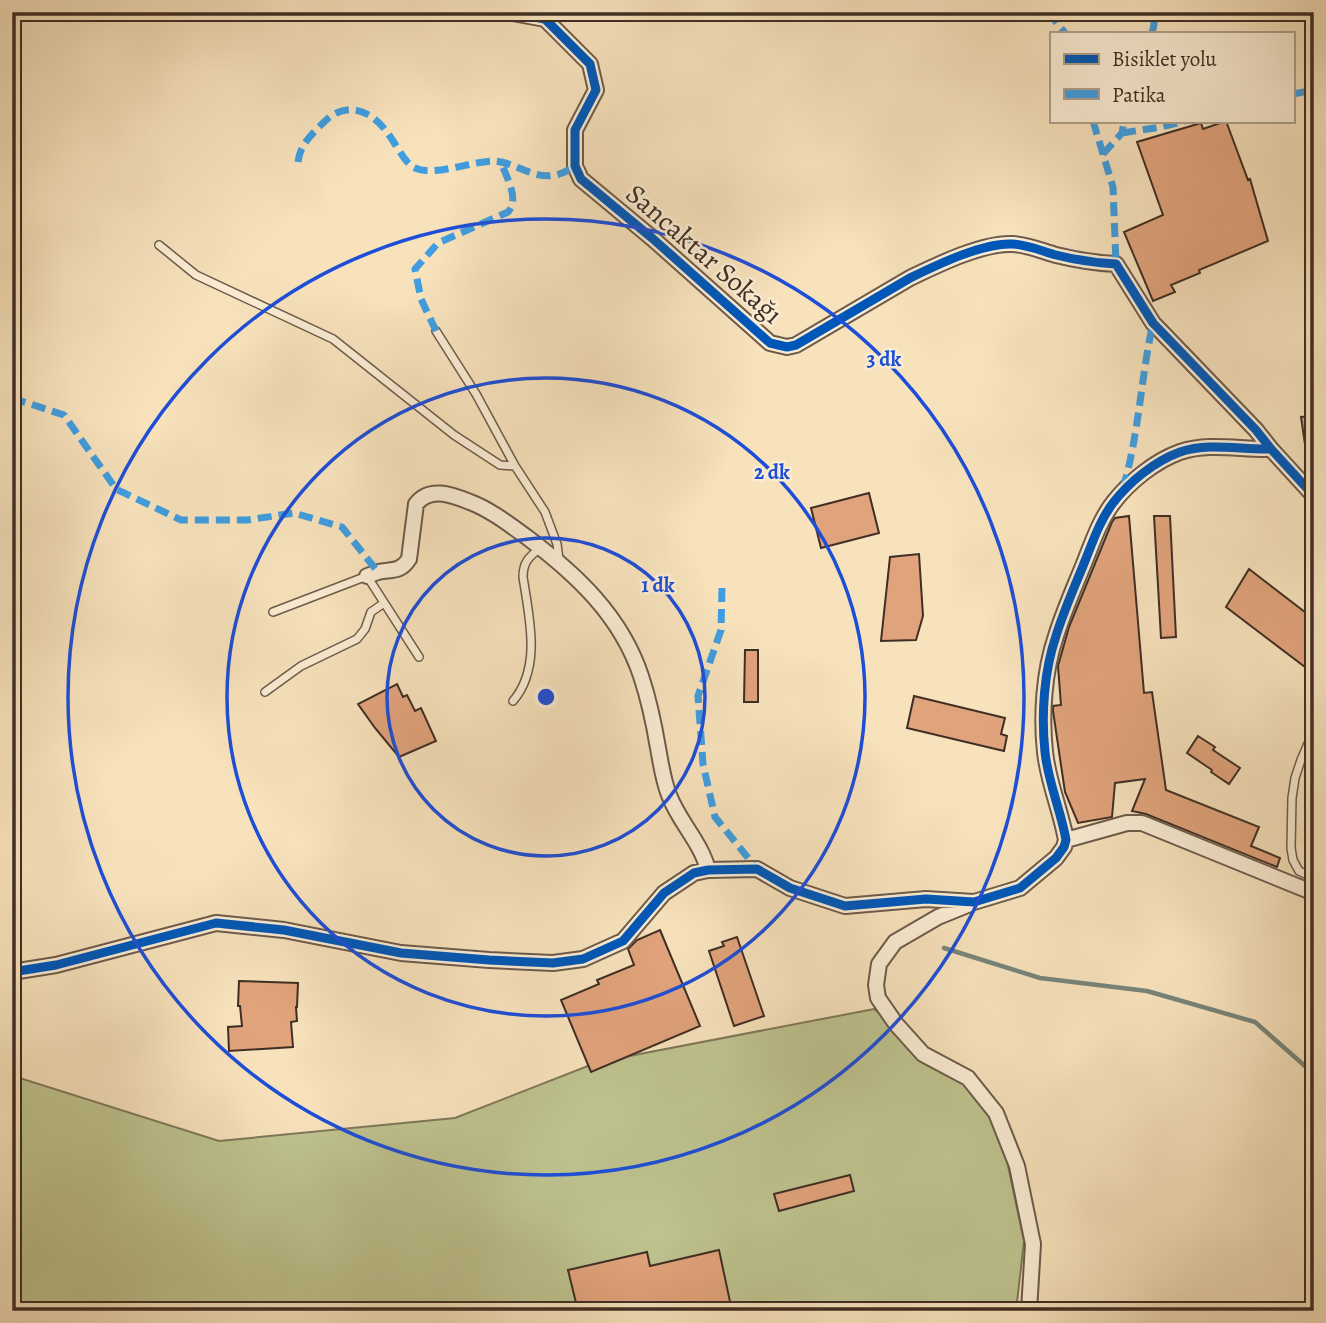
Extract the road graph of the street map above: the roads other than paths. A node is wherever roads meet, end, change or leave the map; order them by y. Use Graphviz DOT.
graph roads {
  1 [pos="507,12"];
  2 [pos="159,245"];
  3 [pos="436,331"];
  4 [pos="1270,449"];
  5 [pos="515,466"];
  6 [pos="1314,496"];
  7 [pos="541,548"];
  8 [pos="559,562"];
  9 [pos="367,576"];
  10 [pos="384,603"];
  11 [pos="273,612"];
  12 [pos="419,657"];
  13 [pos="265,692"];
  14 [pos="513,701"];
  15 [pos="1314,730"];
  16 [pos="1066,840"];
  17 [pos="708,870"];
  18 [pos="1314,878"];
  19 [pos="1314,893"];
  20 [pos="974,902"];
  21 [pos="12,972"];
  22 [pos="1029,1311"];
  1 -- 4 [label="street, Sancaktar Sokağı"];
  2 -- 5 [label="lane"];
  3 -- 5 [label="lane"];
  4 -- 6 [label="street, Sancaktar Sokağı"];
  4 -- 16 [label="street"];
  5 -- 8 [label="lane"];
  7 -- 8 [label="street"];
  7 -- 9 [label="street"];
  7 -- 14 [label="lane"];
  8 -- 17 [label="street"];
  9 -- 10 [label="lane"];
  9 -- 11 [label="lane"];
  10 -- 12 [label="lane"];
  10 -- 13 [label="lane"];
  15 -- 18 [label="lane"];
  16 -- 19 [label="street"];
  16 -- 20 [label="street"];
  17 -- 20 [label="street"];
  17 -- 21 [label="street"];
  20 -- 22 [label="street"];
}
